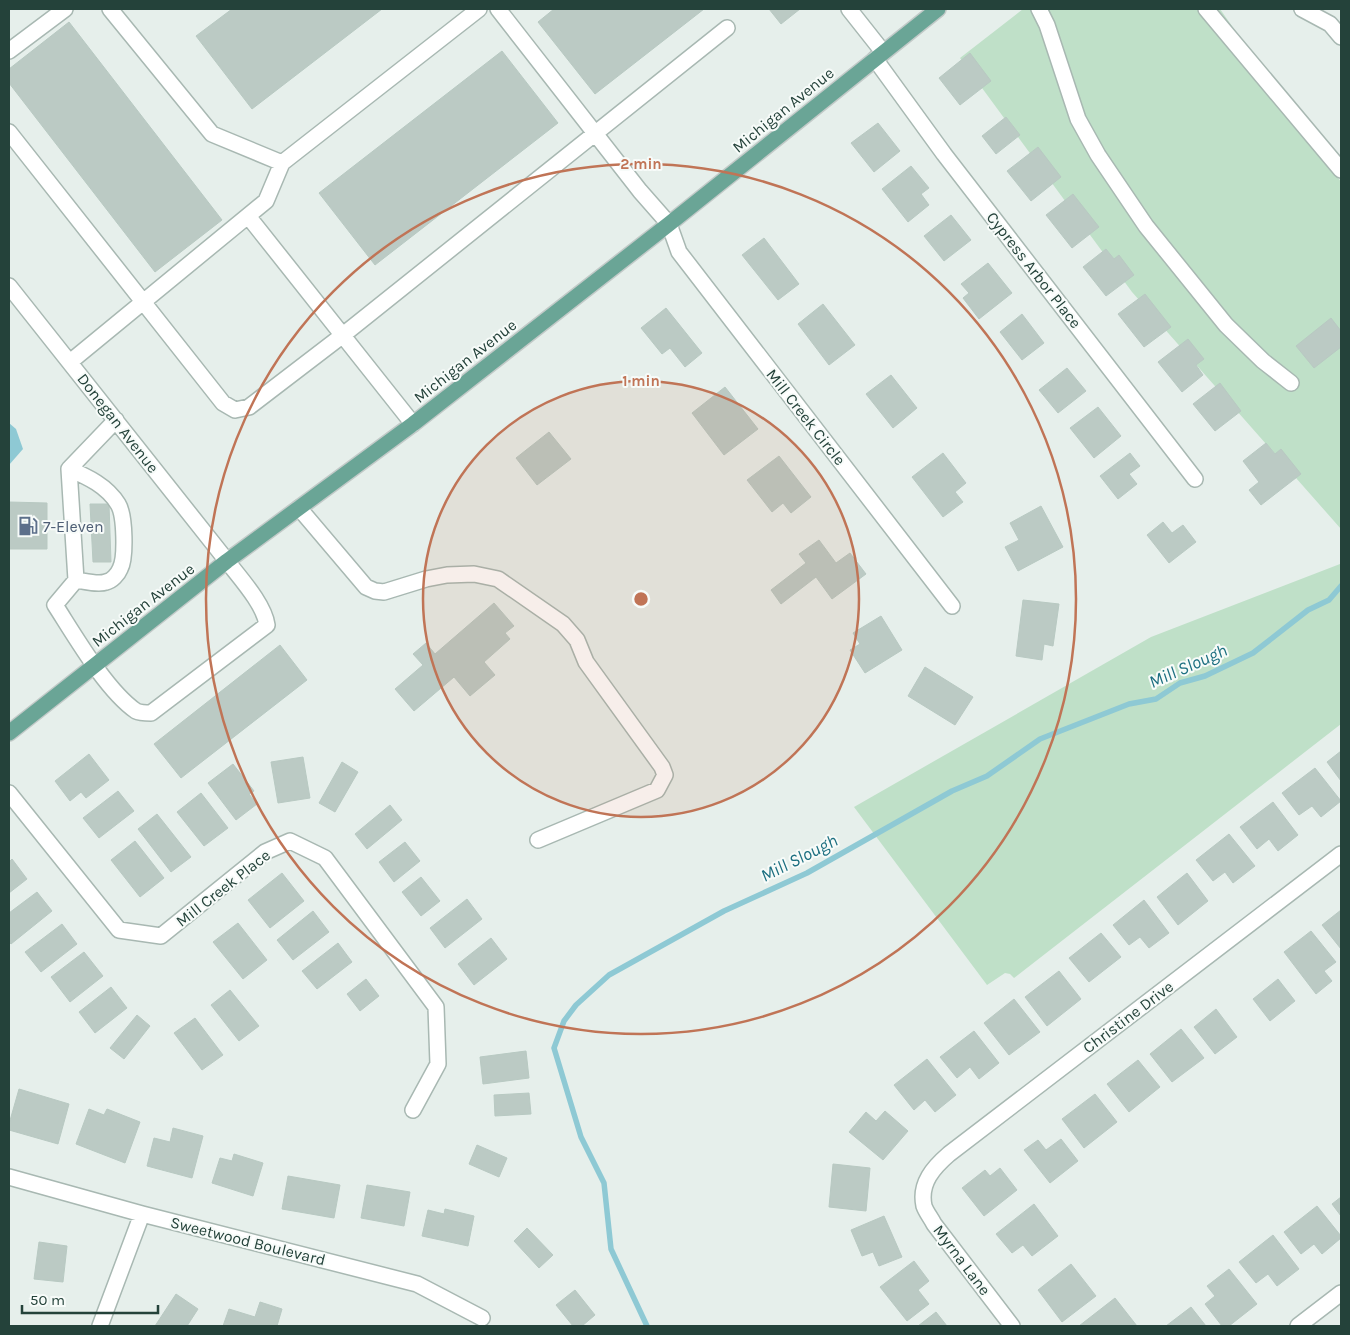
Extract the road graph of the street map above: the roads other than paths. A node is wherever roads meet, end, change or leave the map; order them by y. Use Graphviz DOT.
graph roads {
  1 [pos="65,9"];
  2 [pos="110,9"];
  3 [pos="479,9"];
  4 [pos="498,9"];
  5 [pos="850,9"];
  6 [pos="1039,9"];
  7 [pos="1206,9"];
  8 [pos="1302,9"];
  9 [pos="933,10"];
  10 [pos="728,28"];
  11 [pos="1341,37"];
  12 [pos="9,51"];
  13 [pos="879,56"];
  14 [pos="9,132"];
  15 [pos="595,133"];
  16 [pos="282,163"];
  17 [pos="1341,170"];
  18 [pos="248,216"];
  19 [pos="669,224"];
  20 [pos="10,291"];
  21 [pos="142,302"];
  22 [pos="343,335"];
  23 [pos="70,362"];
  24 [pos="1291,383"];
  25 [pos="116,420"];
  26 [pos="413,424"];
  27 [pos="68,470"];
  28 [pos="1195,480"];
  29 [pos="299,508"];
  30 [pos="227,561"];
  31 [pos="76,580"];
  32 [pos="952,606"];
  33 [pos="95,665"];
  34 [pos="9,733"];
  35 [pos="9,793"];
  36 [pos="538,840"];
  37 [pos="1341,854"];
  38 [pos="413,1110"];
  39 [pos="9,1178"];
  40 [pos="924,1188"];
  41 [pos="142,1214"];
  42 [pos="1341,1293"];
  43 [pos="482,1318"];
  44 [pos="100,1326"];
  45 [pos="1012,1326"];
  46 [pos="1298,1326"];
  1 -- 12 [label="street"];
  2 -- 16 [label="street"];
  3 -- 16 [label="street"];
  4 -- 15 [label="street"];
  5 -- 13 [label="street, Cypress Arbor Place"];
  6 -- 24 [label="street"];
  7 -- 17 [label="street"];
  8 -- 11 [label="street"];
  9 -- 13 [label="main road, Michigan Avenue"];
  10 -- 15 [label="street"];
  13 -- 19 [label="main road, Michigan Avenue"];
  13 -- 28 [label="street, Cypress Arbor Place"];
  14 -- 21 [label="street"];
  15 -- 19 [label="street"];
  15 -- 22 [label="street"];
  16 -- 18 [label="street"];
  18 -- 21 [label="street"];
  18 -- 22 [label="street"];
  19 -- 26 [label="main road, Michigan Avenue"];
  19 -- 32 [label="street, Mill Creek Circle"];
  20 -- 23 [label="street, Donegan Avenue"];
  21 -- 22 [label="street"];
  21 -- 23 [label="street"];
  22 -- 26 [label="street"];
  23 -- 25 [label="street, Donegan Avenue"];
  25 -- 27 [label="street"];
  25 -- 30 [label="street, Donegan Avenue"];
  26 -- 29 [label="main road, Michigan Avenue"];
  27 -- 31 [label="street"];
  27 -- 31 [label="street"];
  29 -- 30 [label="main road, Michigan Avenue"];
  29 -- 36 [label="street"];
  30 -- 33 [label="main road, Michigan Avenue"];
  30 -- 33 [label="street, Donegan Avenue"];
  31 -- 33 [label="street"];
  33 -- 34 [label="main road, Michigan Avenue"];
  35 -- 38 [label="street, Mill Creek Place"];
  37 -- 40 [label="street, Christine Drive"];
  39 -- 41 [label="street, Sweetwood Boulevard"];
  40 -- 45 [label="street, Myrna Lane"];
  41 -- 43 [label="street, Sweetwood Boulevard"];
  41 -- 44 [label="street"];
  42 -- 46 [label="street"];
}
